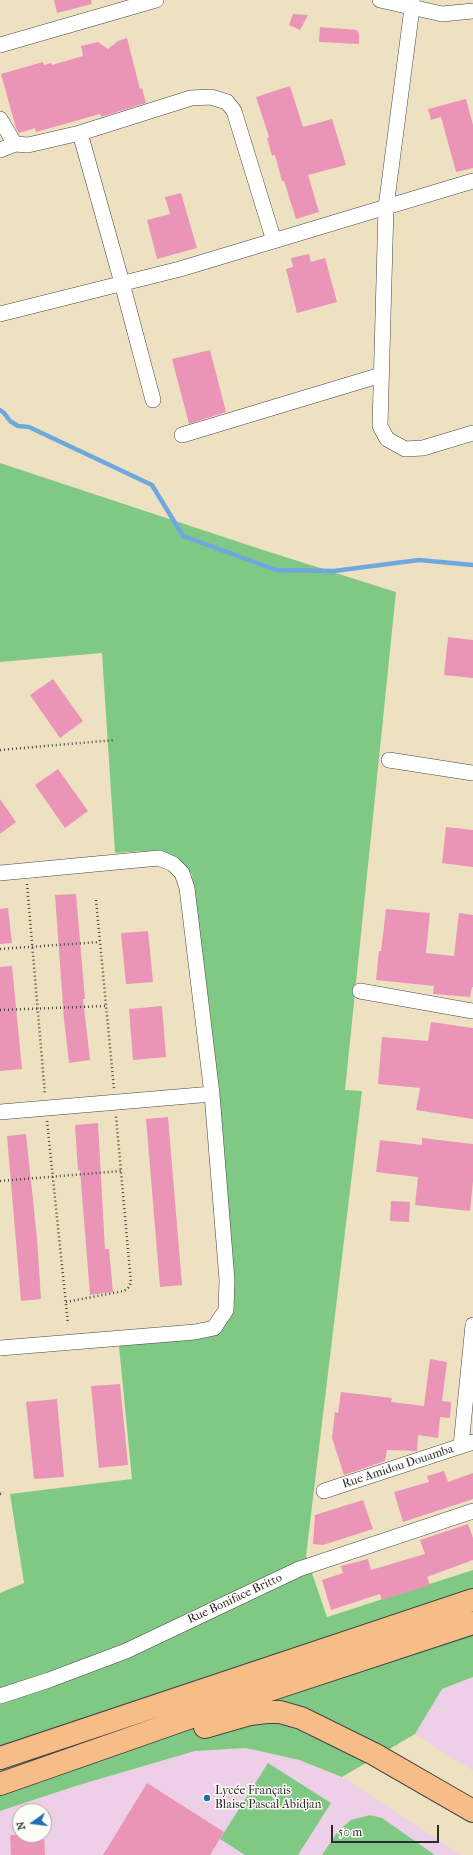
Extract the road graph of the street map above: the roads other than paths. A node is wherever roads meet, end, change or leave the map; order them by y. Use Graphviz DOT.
graph roads {
  1 [pos="156,0"];
  2 [pos="380,0"];
  3 [pos="412,4"];
  4 [pos="473,11"];
  5 [pos="0,45"];
  6 [pos="0,119"];
  7 [pos="80,133"];
  8 [pos="15,144"];
  9 [pos="0,150"];
  10 [pos="473,181"];
  11 [pos="386,207"];
  12 [pos="274,241"];
  13 [pos="122,283"];
  14 [pos="0,314"];
  15 [pos="381,375"];
  16 [pos="152,400"];
  17 [pos="182,435"];
  18 [pos="472,437"];
  19 [pos="389,760"];
  20 [pos="473,773"];
  21 [pos="0,873"];
  22 [pos="360,991"];
  23 [pos="473,1011"];
  24 [pos="212,1094"];
  25 [pos="0,1112"];
  26 [pos="473,1325"];
  27 [pos="0,1348"];
  28 [pos="467,1444"];
  29 [pos="324,1491"];
  30 [pos="473,1511"];
  31 [pos="473,1600"];
  32 [pos="473,1623"];
  33 [pos="0,1696"];
  34 [pos="0,1758"];
  35 [pos="34,1772"];
  36 [pos="0,1784"];
  37 [pos="473,1812"];
  1 -- 5 [label="street"];
  2 -- 3 [label="street"];
  3 -- 4 [label="street"];
  3 -- 11 [label="street"];
  6 -- 8 [label="street"];
  7 -- 8 [label="street"];
  7 -- 12 [label="street"];
  7 -- 13 [label="street"];
  8 -- 9 [label="street"];
  10 -- 11 [label="street"];
  11 -- 12 [label="street"];
  11 -- 15 [label="street"];
  12 -- 13 [label="street"];
  13 -- 14 [label="street"];
  13 -- 16 [label="street"];
  15 -- 17 [label="street"];
  15 -- 18 [label="street"];
  19 -- 20 [label="street"];
  21 -- 24 [label="street"];
  22 -- 23 [label="street"];
  24 -- 25 [label="street"];
  24 -- 27 [label="street"];
  26 -- 28 [label="street"];
  28 -- 29 [label="street, Rue Amidou Douamba"];
  30 -- 33 [label="street, Rue Boniface Britto"];
  31 -- 34 [label="highway"];
  32 -- 35 [label="highway"];
  35 -- 36 [label="highway"];
  35 -- 37 [label="highway"];
}
